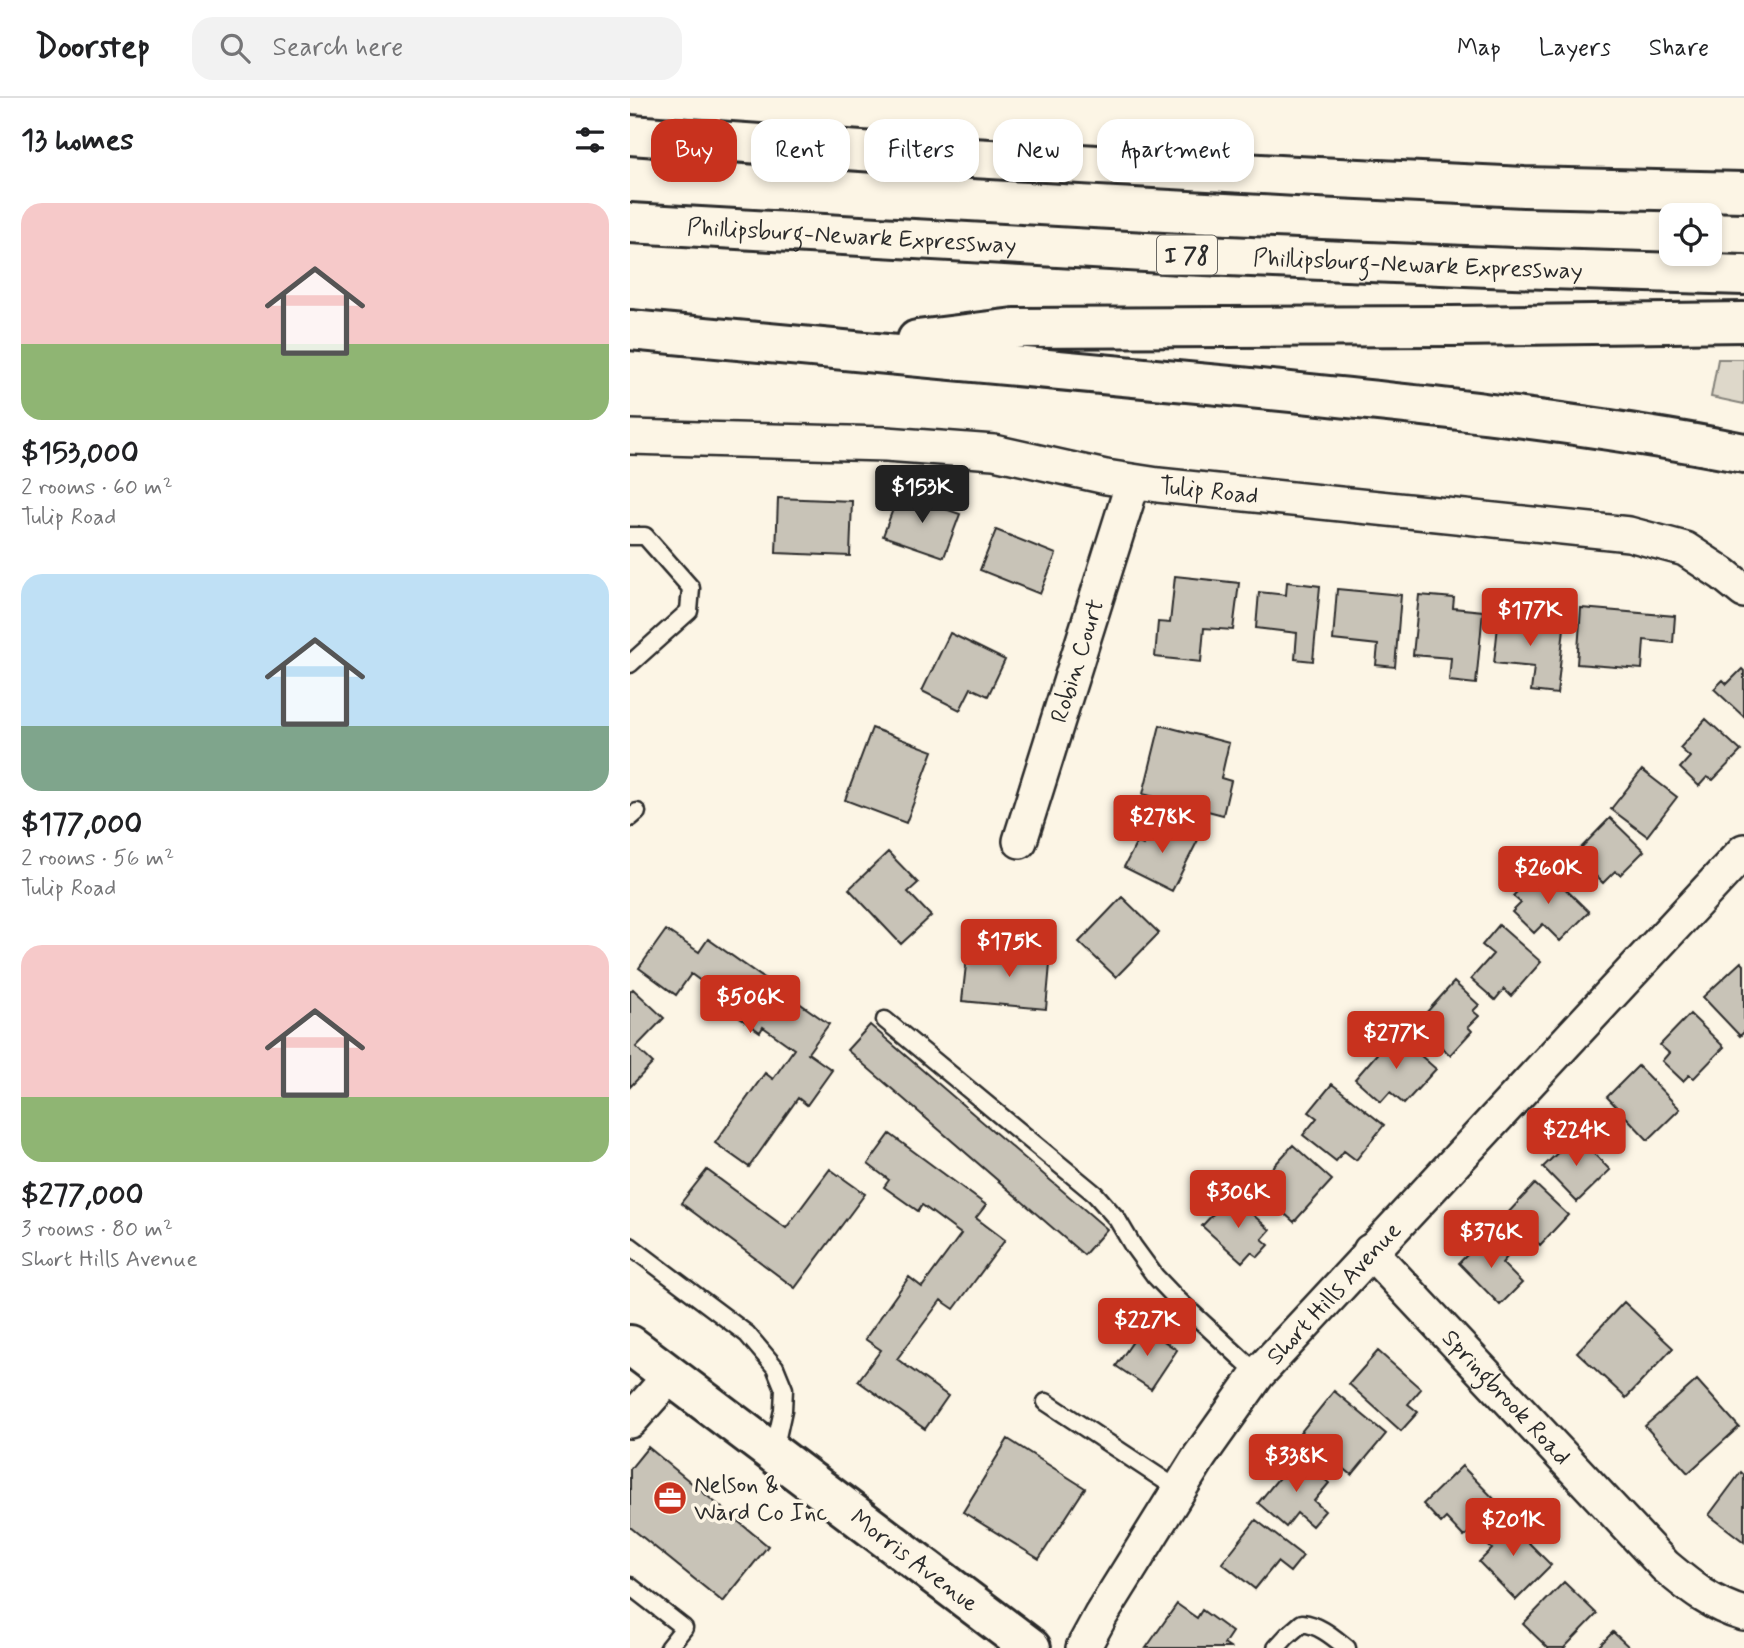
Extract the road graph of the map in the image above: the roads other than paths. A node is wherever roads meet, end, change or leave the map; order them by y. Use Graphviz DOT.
graph roads {
  1 [pos="630,135"];
  2 [pos="1744,192"];
  3 [pos="630,223"];
  4 [pos="1744,275"];
  5 [pos="1744,323"];
  6 [pos="630,330"];
  7 [pos="842,349"];
  8 [pos="644,438"];
  9 [pos="1744,453"];
  10 [pos="1133,482"];
  11 [pos="630,536"];
  12 [pos="1744,591"];
  13 [pos="630,664"];
  14 [pos="1020,841"];
  15 [pos="1739,868"];
  16 [pos="885,1020"];
  17 [pos="630,1246"];
  18 [pos="1370,1251"];
  19 [pos="630,1345"];
  20 [pos="1258,1374"];
  21 [pos="670,1375"];
  22 [pos="1046,1402"];
  23 [pos="630,1421"];
  24 [pos="774,1453"];
  25 [pos="1179,1490"];
  26 [pos="630,1587"];
  27 [pos="1744,1614"];
  28 [pos="668,1648"];
  29 [pos="1031,1648"];
  30 [pos="1083,1648"];
  31 [pos="1276,1648"];
  32 [pos="1347,1648"];
  1 -- 2 [label="main road"];
  3 -- 4 [label="main road, Phillipsburg-Newark Expressway / I 78"];
  5 -- 7 [label="main road"];
  6 -- 7 [label="main road"];
  7 -- 9 [label="main road"];
  8 -- 10 [label="street, Tulip Road"];
  10 -- 12 [label="street, Tulip Road"];
  10 -- 14 [label="street, Robin Court"];
  11 -- 13 [label="lane"];
  15 -- 18 [label="street, Short Hills Avenue"];
  16 -- 20 [label="lane"];
  17 -- 24 [label="lane"];
  18 -- 20 [label="street, Short Hills Avenue"];
  18 -- 27 [label="street, Springbrook Road"];
  19 -- 21 [label="main road, Morris Avenue"];
  20 -- 25 [label="street, Short Hills Avenue"];
  21 -- 23 [label="street"];
  21 -- 24 [label="main road, Morris Avenue"];
  22 -- 25 [label="lane"];
  24 -- 29 [label="main road, Morris Avenue"];
  25 -- 30 [label="street, Short Hills Avenue"];
  26 -- 28 [label="lane"];
  31 -- 32 [label="lane"];
}
